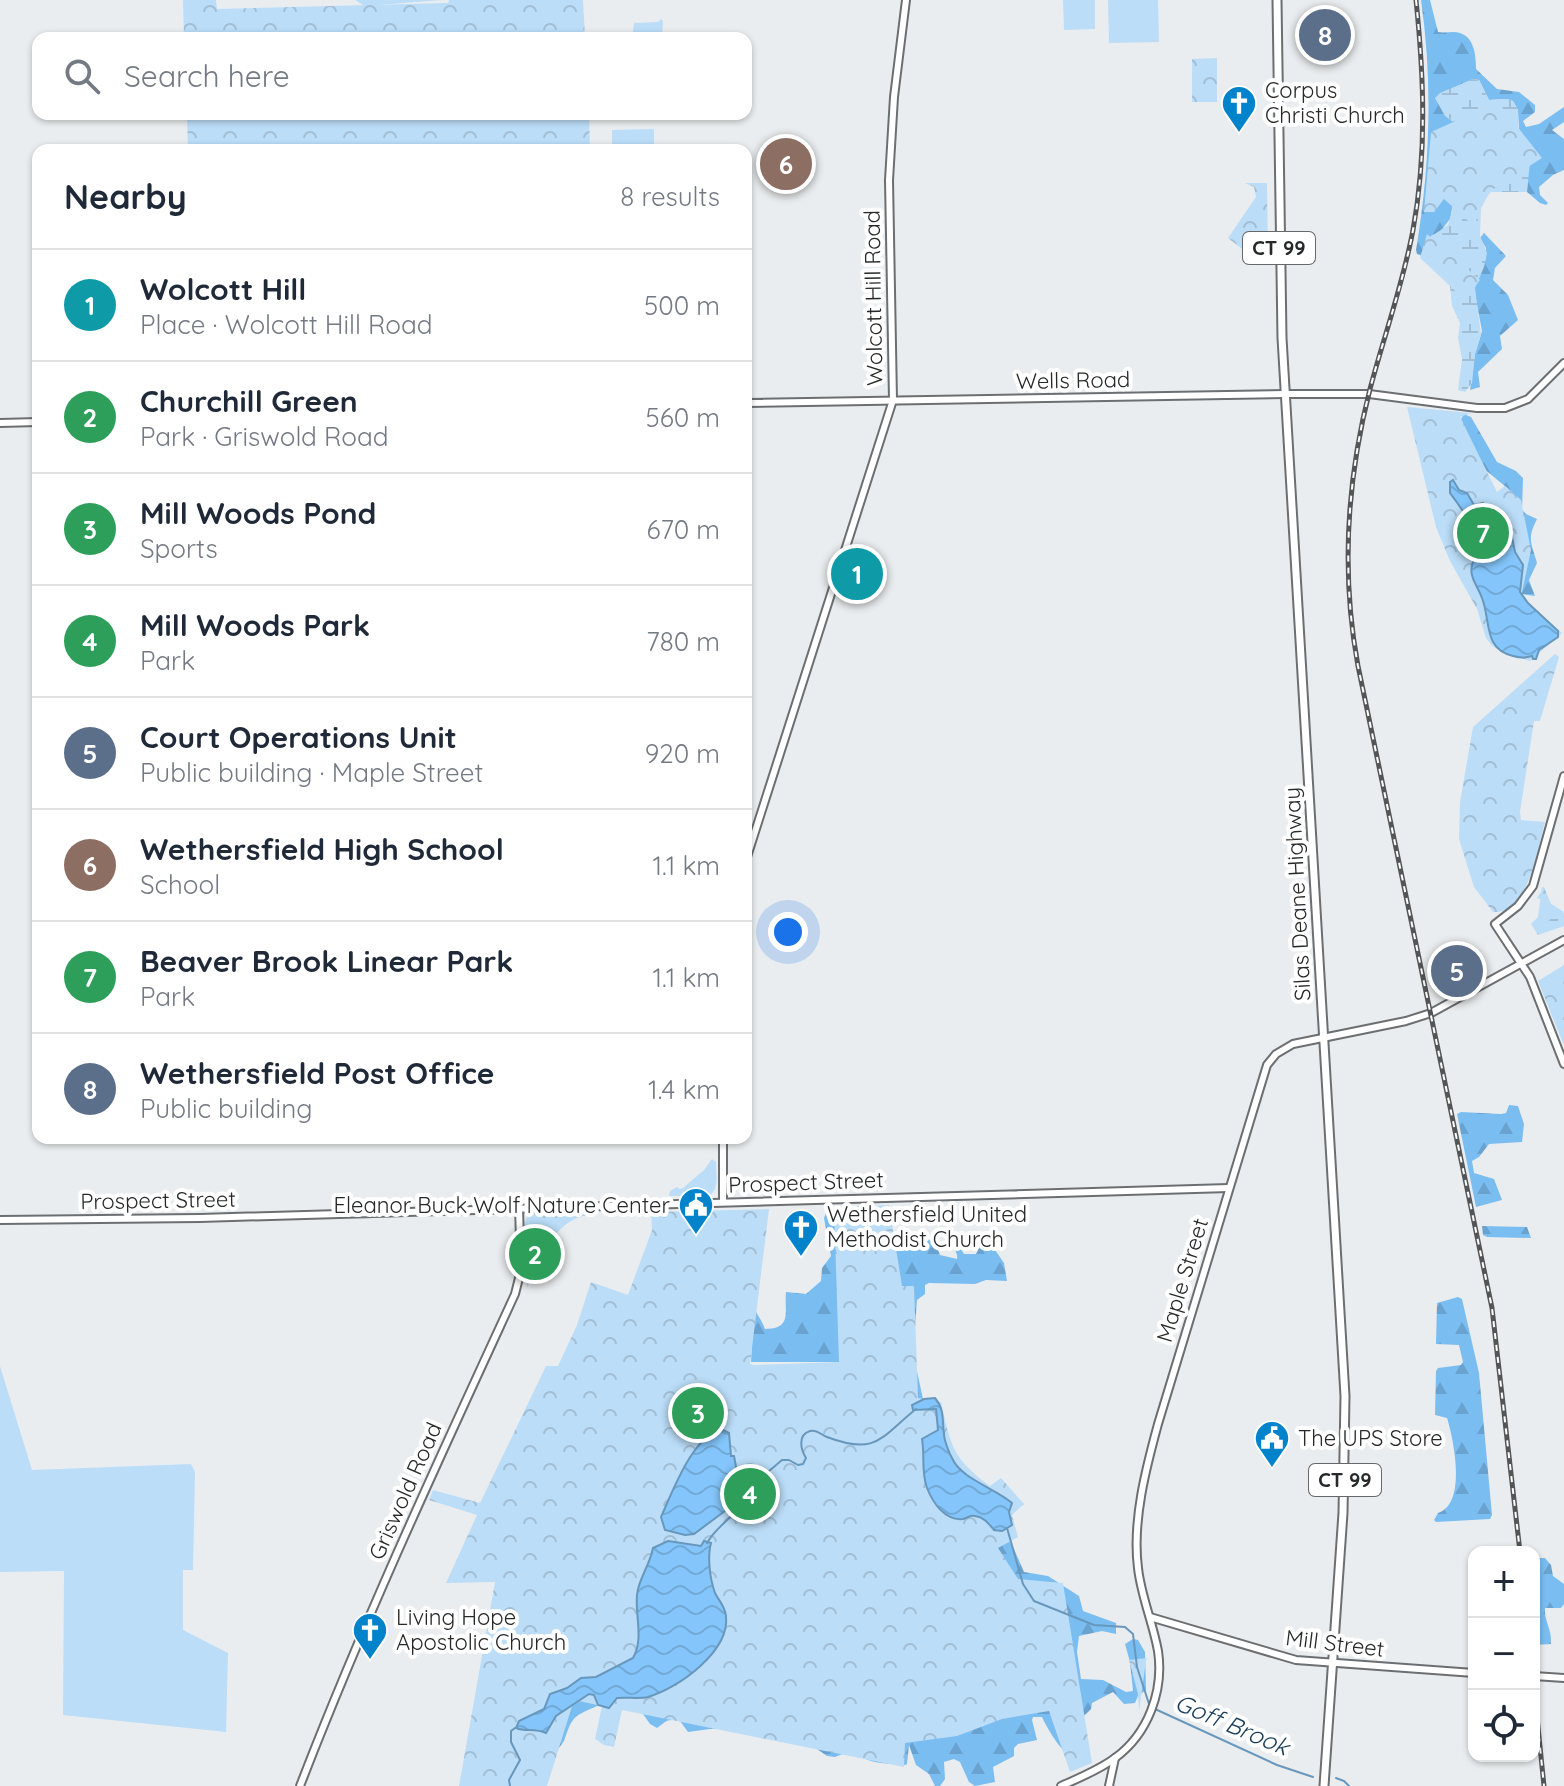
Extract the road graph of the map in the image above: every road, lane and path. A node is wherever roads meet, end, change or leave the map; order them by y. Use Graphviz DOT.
graph roads {
  1 [pos="906,0"];
  2 [pos="1277,0"];
  3 [pos="1564,363"];
  4 [pos="1285,394"];
  5 [pos="893,400"];
  6 [pos="752,403"];
  7 [pos="32,422"];
  8 [pos="0,423"];
  9 [pos="1564,776"];
  10 [pos="752,841"];
  11 [pos="1564,940"];
  12 [pos="1522,964"];
  13 [pos="1324,1039"];
  14 [pos="1564,1064"];
  15 [pos="723,1144"];
  16 [pos="1229,1188"];
  17 [pos="723,1202"];
  18 [pos="519,1208"];
  19 [pos="0,1220"];
  20 [pos="1150,1617"];
  21 [pos="1332,1664"];
  22 [pos="1468,1673"];
  23 [pos="1540,1676"];
  24 [pos="1564,1678"];
  25 [pos="1115,1758"];
  26 [pos="300,1786"];
  27 [pos="1061,1786"];
  28 [pos="1109,1786"];
  29 [pos="1324,1786"];
  1 -- 5 [label="main road, Wolcott Hill Road"];
  2 -- 4 [label="main road, Silas Deane Highway / CT 99"];
  3 -- 4 [label="main road, Wells Road"];
  4 -- 5 [label="main road, Wells Road"];
  4 -- 13 [label="main road, Silas Deane Highway / CT 99"];
  5 -- 6 [label="main road, Wells Road"];
  5 -- 10 [label="main road, Wolcott Hill Road"];
  7 -- 8 [label="main road"];
  9 -- 12 [label="main road"];
  11 -- 12 [label="main road, Maple Street"];
  12 -- 13 [label="main road, Maple Street"];
  12 -- 14 [label="main road"];
  13 -- 16 [label="main road, Maple Street"];
  13 -- 21 [label="main road, Silas Deane Highway / CT 99"];
  15 -- 17 [label="main road"];
  16 -- 17 [label="main road, Prospect Street"];
  16 -- 20 [label="main road, Maple Street"];
  17 -- 18 [label="main road, Prospect Street"];
  18 -- 19 [label="main road, Prospect Street"];
  18 -- 26 [label="main road, Griswold Road"];
  20 -- 21 [label="main road, Mill Street"];
  20 -- 25 [label="main road, Maple Street"];
  21 -- 22 [label="main road, Mill Street"];
  21 -- 29 [label="main road, Silas Deane Highway / CT 99"];
  23 -- 24 [label="main road"];
  25 -- 27 [label="main road, Maple Street"];
  25 -- 28 [label="main road"];
}
